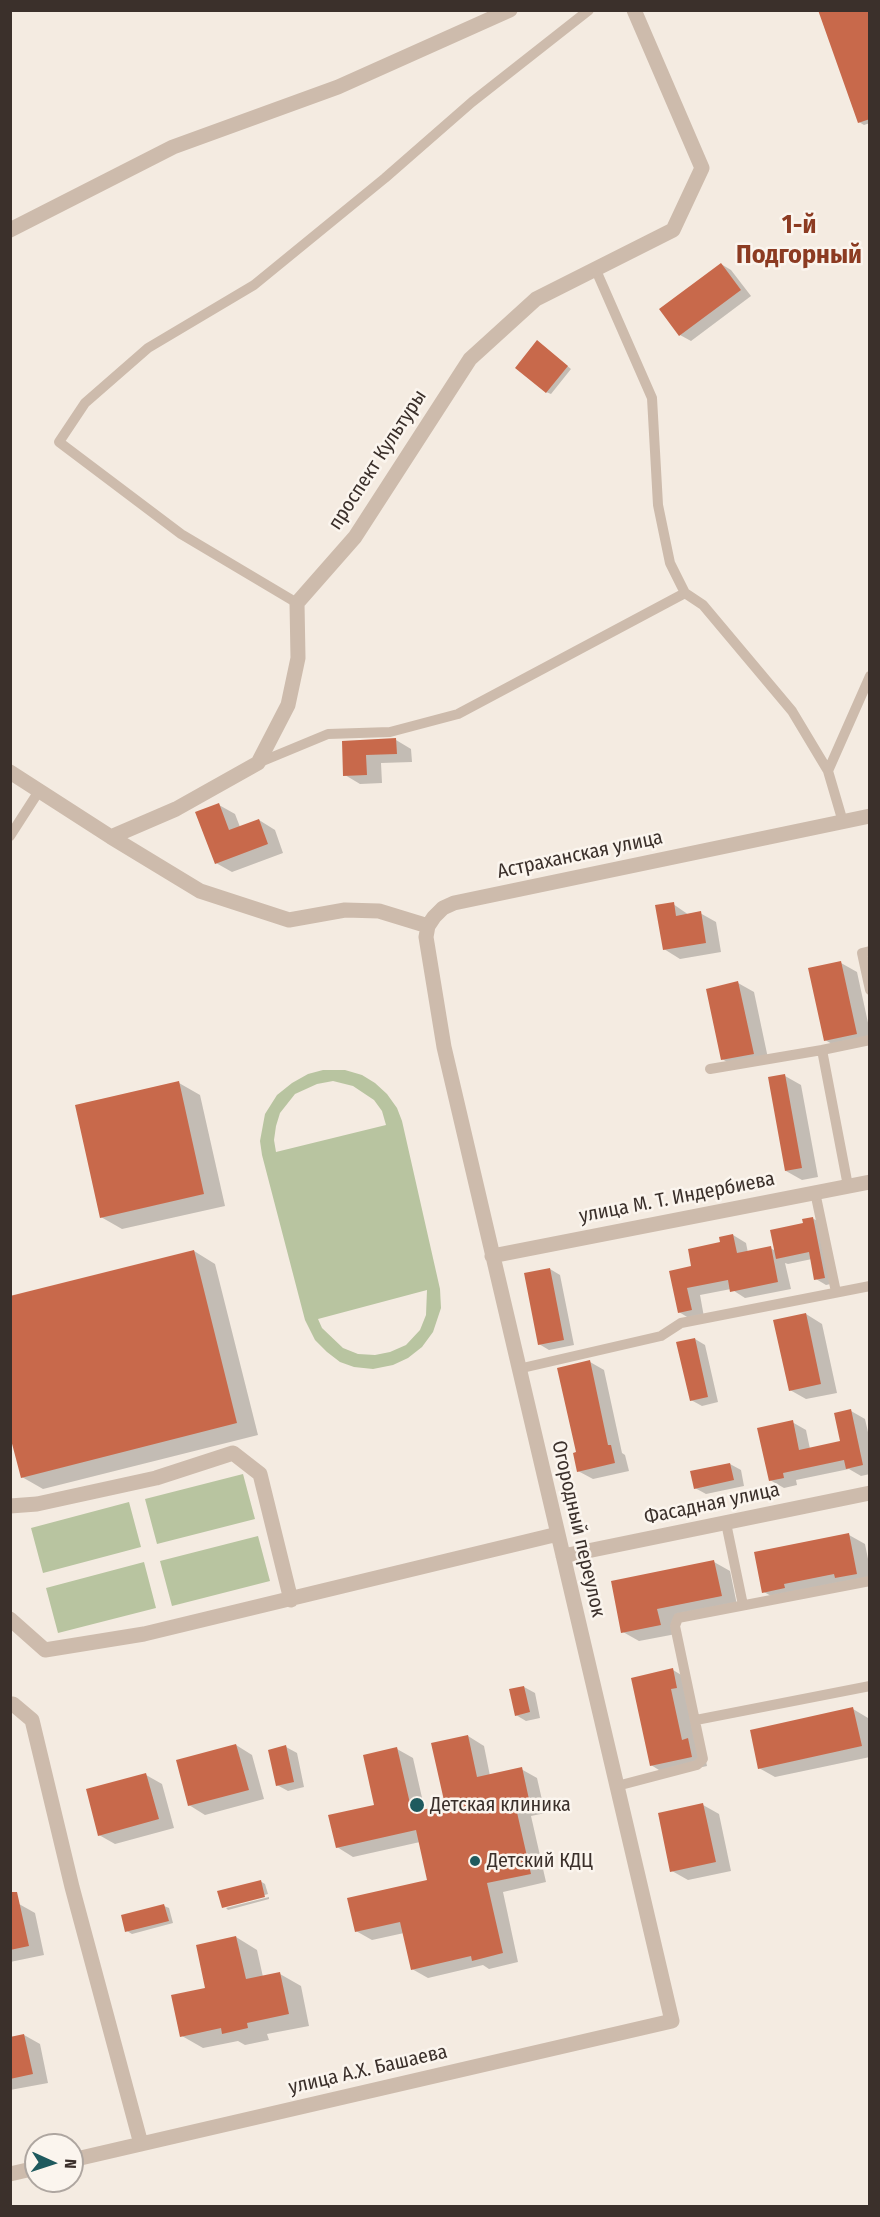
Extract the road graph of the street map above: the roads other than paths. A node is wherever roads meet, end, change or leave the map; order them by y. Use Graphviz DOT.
graph roads {
  1 [pos="510,10"];
  2 [pos="589,10"];
  3 [pos="634,10"];
  4 [pos="10,230"];
  5 [pos="595,268"];
  6 [pos="685,593"];
  7 [pos="297,603"];
  8 [pos="870,676"];
  9 [pos="258,763"];
  10 [pos="828,771"];
  11 [pos="10,772"];
  12 [pos="39,790"];
  13 [pos="870,816"];
  14 [pos="843,822"];
  15 [pos="10,836"];
  16 [pos="111,837"];
  17 [pos="428,926"];
  18 [pos="870,951"];
  19 [pos="870,990"];
  20 [pos="870,1040"];
  21 [pos="822,1050"];
  22 [pos="710,1069"];
  23 [pos="870,1182"];
  24 [pos="848,1186"];
  25 [pos="815,1192"];
  26 [pos="492,1256"];
  27 [pos="870,1286"];
  28 [pos="836,1292"];
  29 [pos="518,1369"];
  30 [pos="870,1493"];
  31 [pos="10,1506"];
  32 [pos="726,1523"];
  33 [pos="558,1534"];
  34 [pos="563,1556"];
  35 [pos="870,1581"];
  36 [pos="291,1600"];
  37 [pos="743,1605"];
  38 [pos="10,1620"];
  39 [pos="870,1686"];
  40 [pos="10,1704"];
  41 [pos="696,1720"];
  42 [pos="617,1786"];
  43 [pos="672,2021"];
  44 [pos="141,2144"];
  45 [pos="84,2157"];
  1 -- 4 [label="street"];
  2 -- 7 [label="lane"];
  3 -- 5 [label="street, проспект Культуры"];
  5 -- 6 [label="lane"];
  5 -- 7 [label="street, проспект Культуры"];
  6 -- 9 [label="lane"];
  6 -- 10 [label="lane"];
  7 -- 9 [label="street"];
  8 -- 10 [label="lane"];
  9 -- 16 [label="street"];
  10 -- 14 [label="lane"];
  11 -- 12 [label="street"];
  12 -- 15 [label="lane"];
  12 -- 16 [label="street"];
  13 -- 14 [label="street, Астраханская улица"];
  14 -- 17 [label="street, Астраханская улица"];
  16 -- 17 [label="street"];
  17 -- 26 [label="street, Огородный переулок"];
  18 -- 19 [label="lane"];
  20 -- 21 [label="lane"];
  21 -- 22 [label="lane"];
  21 -- 24 [label="lane"];
  23 -- 24 [label="street, улица М. Т. Индербиева"];
  24 -- 25 [label="street, улица М. Т. Индербиева"];
  25 -- 26 [label="street, улица М. Т. Индербиева"];
  25 -- 28 [label="lane"];
  26 -- 29 [label="street, Огородный переулок"];
  27 -- 28 [label="lane"];
  28 -- 29 [label="lane"];
  29 -- 33 [label="street, Огородный переулок"];
  30 -- 32 [label="street, Фасадная улица"];
  31 -- 36 [label="street"];
  32 -- 34 [label="street, Фасадная улица"];
  32 -- 37 [label="lane"];
  33 -- 34 [label="street, Огородный переулок"];
  33 -- 36 [label="street"];
  34 -- 42 [label="street, Огородный переулок"];
  35 -- 37 [label="lane"];
  36 -- 38 [label="street"];
  37 -- 41 [label="lane"];
  39 -- 41 [label="lane"];
  40 -- 44 [label="street"];
  41 -- 42 [label="lane"];
  42 -- 43 [label="street, Огородный переулок"];
  43 -- 44 [label="street, улица А.Х. Башаева"];
  44 -- 45 [label="street, улица А.Х. Башаева"];
}
